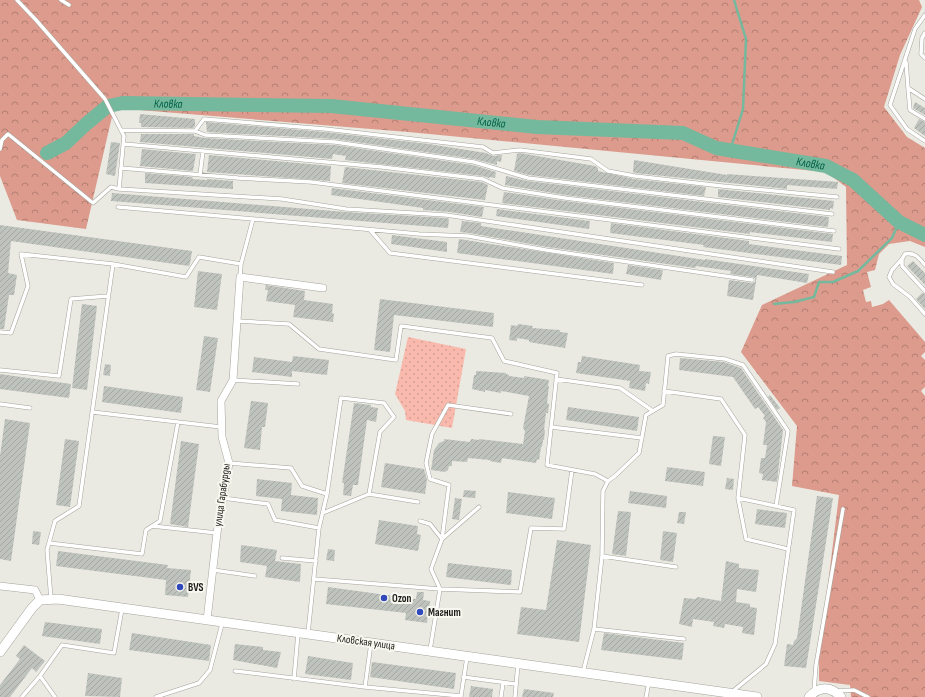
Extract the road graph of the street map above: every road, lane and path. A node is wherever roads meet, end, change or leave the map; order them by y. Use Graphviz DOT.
graph roads {
  1 [pos="17,0"];
  2 [pos="61,0"];
  3 [pos="69,5"];
  4 [pos="925,15"];
  5 [pos="925,33"];
  6 [pos="925,58"];
  7 [pos="906,59"];
  8 [pos="908,88"];
  9 [pos="925,99"];
  10 [pos="925,120"];
  11 [pos="121,129"];
  12 [pos="194,131"];
  13 [pos="925,141"];
  14 [pos="124,144"];
  15 [pos="0,149"];
  16 [pos="203,151"];
  17 [pos="121,168"];
  18 [pos="200,175"];
  19 [pos="119,189"];
  20 [pos="837,197"];
  21 [pos="118,207"];
  22 [pos="832,214"];
  23 [pos="253,219"];
  24 [pos="370,230"];
  25 [pos="834,231"];
  26 [pos="839,249"];
  27 [pos="902,259"];
  28 [pos="113,264"];
  29 [pos="241,264"];
  30 [pos="925,265"];
  31 [pos="833,272"];
  32 [pos="240,277"];
  33 [pos="752,280"];
  34 [pos="642,285"];
  35 [pos="323,288"];
  36 [pos="925,291"];
  37 [pos="108,296"];
  38 [pos="925,314"];
  39 [pos="237,321"];
  40 [pos="0,332"];
  41 [pos="0,370"];
  42 [pos="556,379"];
  43 [pos="233,380"];
  44 [pos="298,384"];
  45 [pos="664,391"];
  46 [pos="0,404"];
  47 [pos="30,408"];
  48 [pos="653,411"];
  49 [pos="92,412"];
  50 [pos="511,414"];
  51 [pos="178,422"];
  52 [pos="222,427"];
  53 [pos="551,427"];
  54 [pos="642,438"];
  55 [pos="229,463"];
  56 [pos="572,470"];
  57 [pos="608,481"];
  58 [pos="328,494"];
  59 [pos="368,494"];
  60 [pos="223,498"];
  61 [pos="738,498"];
  62 [pos="418,502"];
  63 [pos="776,506"];
  64 [pos="479,507"];
  65 [pos="843,509"];
  66 [pos="323,513"];
  67 [pos="420,521"];
  68 [pos="152,526"];
  69 [pos="319,528"];
  70 [pos="217,533"];
  71 [pos="442,539"];
  72 [pos="49,542"];
  73 [pos="788,549"];
  74 [pos="602,556"];
  75 [pos="282,558"];
  76 [pos="316,561"];
  77 [pos="676,567"];
  78 [pos="213,570"];
  79 [pos="255,576"];
  80 [pos="314,579"];
  81 [pos="0,586"];
  82 [pos="440,589"];
  83 [pos="40,600"];
  84 [pos="51,600"];
  85 [pos="122,608"];
  86 [pos="208,620"];
  87 [pos="222,623"];
  88 [pos="594,629"];
  89 [pos="298,633"];
  90 [pos="308,634"];
  91 [pos="684,638"];
  92 [pos="371,643"];
  93 [pos="430,651"];
  94 [pos="0,652"];
  95 [pos="467,656"];
  96 [pos="518,663"];
  97 [pos="235,671"];
  98 [pos="582,672"];
  99 [pos="40,676"];
  100 [pos="463,677"];
  101 [pos="294,678"];
  102 [pos="649,682"];
  103 [pos="503,683"];
  104 [pos="515,684"];
  105 [pos="365,687"];
  106 [pos="730,693"];
  107 [pos="812,694"];
  108 [pos="838,694"];
  109 [pos="461,696"];
  110 [pos="22,697"];
  111 [pos="55,697"];
  112 [pos="156,697"];
  113 [pos="501,697"];
  114 [pos="515,697"];
  115 [pos="646,697"];
  116 [pos="757,697"];
  117 [pos="868,697"];
  1 -- 11 [label="lane"];
  2 -- 3 [label="lane"];
  4 -- 7 [label="lane"];
  5 -- 6 [label="lane"];
  7 -- 8 [label="lane"];
  7 -- 13 [label="lane"];
  8 -- 9 [label="lane"];
  8 -- 10 [label="lane"];
  11 -- 12 [label="lane"];
  11 -- 14 [label="lane"];
  12 -- 20 [label="lane"];
  12 -- 22 [label="lane"];
  14 -- 16 [label="lane"];
  14 -- 17 [label="lane"];
  15 -- 19 [label="lane"];
  16 -- 18 [label="lane"];
  16 -- 25 [label="lane"];
  17 -- 18 [label="lane"];
  17 -- 19 [label="lane"];
  18 -- 26 [label="lane"];
  19 -- 31 [label="lane"];
  21 -- 23 [label="lane"];
  23 -- 24 [label="lane"];
  23 -- 29 [label="lane"];
  24 -- 33 [label="lane"];
  24 -- 34 [label="lane"];
  27 -- 30 [label="lane"];
  27 -- 36 [label="lane"];
  27 -- 38 [label="lane"];
  28 -- 29 [label="lane"];
  28 -- 37 [label="lane"];
  28 -- 40 [label="lane"];
  29 -- 32 [label="lane"];
  32 -- 35 [label="street"];
  32 -- 39 [label="street, улица Гарабурды"];
  37 -- 41 [label="lane"];
  37 -- 49 [label="lane"];
  39 -- 42 [label="lane"];
  39 -- 43 [label="street, улица Гарабурды"];
  42 -- 48 [label="lane"];
  42 -- 53 [label="lane"];
  43 -- 44 [label="lane"];
  43 -- 52 [label="street, улица Гарабурды"];
  45 -- 48 [label="lane"];
  45 -- 61 [label="lane"];
  45 -- 63 [label="lane"];
  46 -- 47 [label="lane"];
  48 -- 54 [label="lane"];
  49 -- 51 [label="lane"];
  49 -- 72 [label="lane"];
  50 -- 71 [label="lane"];
  51 -- 52 [label="lane"];
  51 -- 68 [label="lane"];
  52 -- 55 [label="street, улица Гарабурды"];
  53 -- 54 [label="lane"];
  53 -- 56 [label="lane"];
  54 -- 57 [label="lane"];
  55 -- 58 [label="lane"];
  55 -- 60 [label="street, улица Гарабурды"];
  56 -- 57 [label="lane"];
  56 -- 82 [label="lane"];
  57 -- 74 [label="lane"];
  58 -- 59 [label="lane"];
  58 -- 66 [label="lane"];
  59 -- 62 [label="lane"];
  59 -- 66 [label="lane"];
  60 -- 69 [label="lane"];
  60 -- 70 [label="street, улица Гарабурды"];
  61 -- 63 [label="lane"];
  61 -- 73 [label="lane"];
  63 -- 73 [label="lane"];
  64 -- 71 [label="lane"];
  65 -- 107 [label="lane"];
  66 -- 69 [label="lane"];
  67 -- 71 [label="lane"];
  68 -- 70 [label="lane"];
  68 -- 72 [label="lane"];
  69 -- 76 [label="lane"];
  70 -- 78 [label="street, улица Гарабурды"];
  71 -- 82 [label="lane"];
  72 -- 84 [label="lane"];
  73 -- 106 [label="lane"];
  74 -- 77 [label="lane"];
  74 -- 88 [label="lane"];
  75 -- 76 [label="lane"];
  76 -- 80 [label="lane"];
  78 -- 79 [label="lane"];
  78 -- 86 [label="street, улица Гарабурды"];
  80 -- 82 [label="lane"];
  80 -- 90 [label="lane"];
  81 -- 83 [label="street"];
  82 -- 93 [label="lane"];
  83 -- 84 [label="street, Кловская улица"];
  83 -- 94 [label="street"];
  84 -- 85 [label="street, Кловская улица"];
  85 -- 86 [label="street, Кловская улица"];
  85 -- 99 [label="lane"];
  86 -- 87 [label="street, Кловская улица"];
  87 -- 89 [label="street, Кловская улица"];
  87 -- 112 [label="lane"];
  88 -- 91 [label="lane"];
  88 -- 98 [label="lane"];
  89 -- 90 [label="street, Кловская улица"];
  89 -- 101 [label="lane"];
  90 -- 92 [label="street, Кловская улица"];
  92 -- 93 [label="street, Кловская улица"];
  92 -- 105 [label="lane"];
  93 -- 95 [label="street, Кловская улица"];
  95 -- 96 [label="street, Кловская улица"];
  95 -- 100 [label="lane"];
  96 -- 98 [label="street, Кловская улица"];
  96 -- 104 [label="lane"];
  97 -- 101 [label="lane"];
  98 -- 102 [label="street, Кловская улица"];
  99 -- 110 [label="lane"];
  99 -- 111 [label="lane"];
  100 -- 103 [label="lane"];
  100 -- 109 [label="lane"];
  101 -- 105 [label="lane"];
  102 -- 106 [label="street, Кловская улица"];
  102 -- 115 [label="lane"];
  103 -- 104 [label="lane"];
  103 -- 113 [label="lane"];
  104 -- 114 [label="lane"];
  105 -- 109 [label="lane"];
  106 -- 116 [label="street, Кловская улица"];
  107 -- 108 [label="street"];
  108 -- 117 [label="lane"];
}
